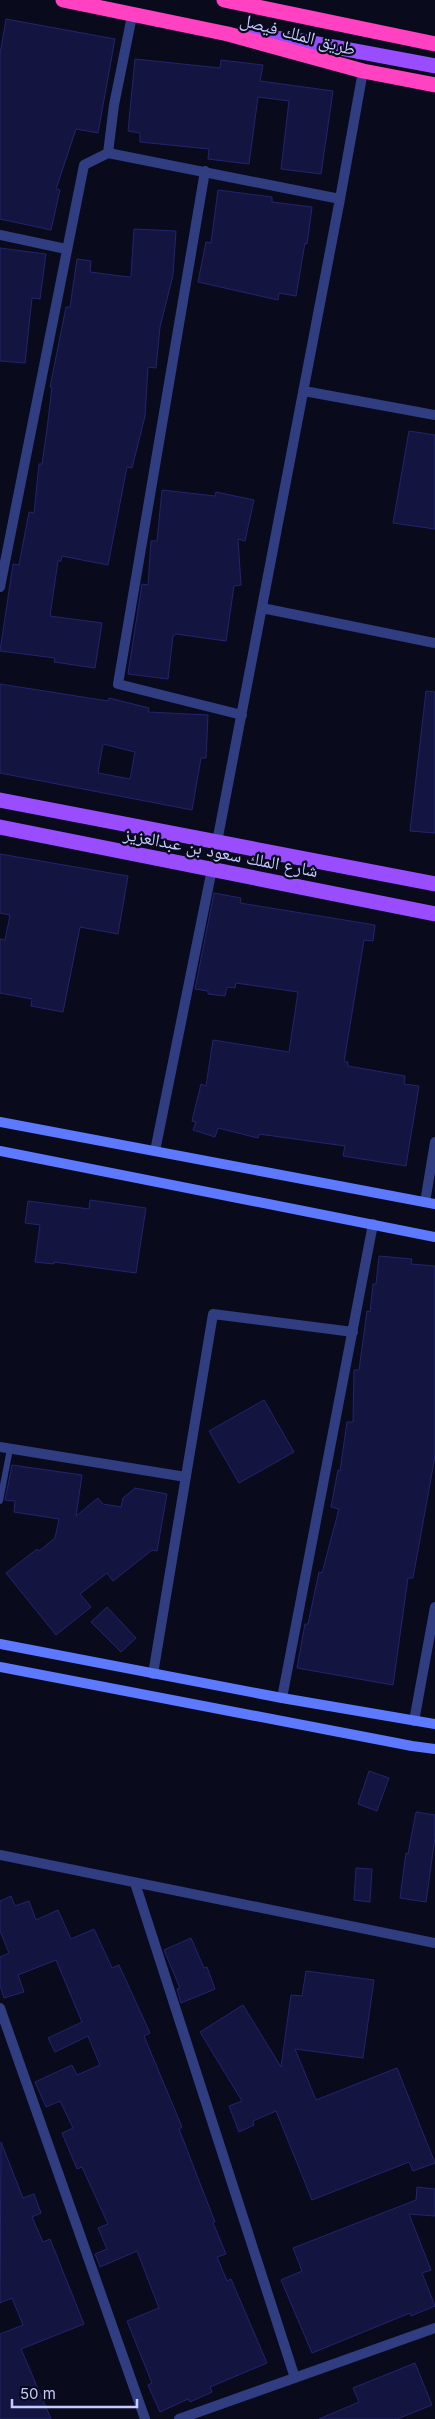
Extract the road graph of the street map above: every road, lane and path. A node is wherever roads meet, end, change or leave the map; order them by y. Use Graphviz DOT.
graph roads {
  1 [pos="63,0"];
  2 [pos="224,0"];
  3 [pos="132,16"];
  4 [pos="228,34"];
  5 [pos="435,44"];
  6 [pos="435,66"];
  7 [pos="363,71"];
  8 [pos="435,85"];
  9 [pos="108,153"];
  10 [pos="205,171"];
  11 [pos="340,199"];
  12 [pos="0,235"];
  13 [pos="66,249"];
  14 [pos="304,391"];
  15 [pos="435,415"];
  16 [pos="0,587"];
  17 [pos="262,608"];
  18 [pos="435,643"];
  19 [pos="242,715"];
  20 [pos="0,800"];
  21 [pos="0,827"];
  22 [pos="217,842"];
  23 [pos="212,869"];
  24 [pos="435,884"];
  25 [pos="435,914"];
  26 [pos="0,1122"];
  27 [pos="435,1142"];
  28 [pos="0,1151"];
  29 [pos="155,1151"];
  30 [pos="430,1203"];
  31 [pos="374,1224"];
  32 [pos="435,1237"];
  33 [pos="353,1332"];
  34 [pos="5,1448"];
  35 [pos="186,1477"];
  36 [pos="0,1501"];
  37 [pos="435,1607"];
  38 [pos="0,1644"];
  39 [pos="0,1667"];
  40 [pos="153,1674"];
  41 [pos="282,1698"];
  42 [pos="414,1721"];
  43 [pos="435,1724"];
  44 [pos="435,1748"];
  45 [pos="0,1855"];
  46 [pos="135,1882"];
  47 [pos="435,1943"];
  48 [pos="0,2008"];
  49 [pos="435,2328"];
  50 [pos="295,2378"];
  51 [pos="145,2419"];
  52 [pos="178,2419"];
  1 -- 3 [label="highway, طريق الملك فيصل"];
  2 -- 5 [label="highway, طريق الملك فيصل"];
  3 -- 4 [label="highway, طريق الملك فيصل"];
  3 -- 9 [label="street"];
  4 -- 6 [label="main road"];
  4 -- 7 [label="highway, طريق الملك فيصل"];
  7 -- 8 [label="highway, طريق الملك فيصل"];
  7 -- 11 [label="street"];
  9 -- 10 [label="street"];
  9 -- 13 [label="street"];
  10 -- 11 [label="street"];
  10 -- 19 [label="street"];
  11 -- 14 [label="street"];
  12 -- 13 [label="street"];
  13 -- 16 [label="street"];
  14 -- 15 [label="street"];
  14 -- 17 [label="street"];
  17 -- 18 [label="street"];
  17 -- 19 [label="street"];
  19 -- 22 [label="street"];
  20 -- 22 [label="main road, شارع الملك سعود بن عبدالعزيز"];
  21 -- 23 [label="main road, شارع الملك سعود بن عبدالعزيز"];
  22 -- 24 [label="main road, شارع الملك سعود بن عبدالعزيز"];
  23 -- 25 [label="main road, شارع الملك سعود بن عبدالعزيز"];
  23 -- 29 [label="street"];
  26 -- 29 [label="street"];
  27 -- 30 [label="street"];
  28 -- 31 [label="street"];
  29 -- 30 [label="street"];
  31 -- 32 [label="street"];
  31 -- 33 [label="street"];
  33 -- 35 [label="street"];
  33 -- 41 [label="street"];
  34 -- 35 [label="street"];
  34 -- 36 [label="lane"];
  35 -- 40 [label="street"];
  37 -- 42 [label="street"];
  38 -- 40 [label="street"];
  39 -- 44 [label="street"];
  40 -- 41 [label="street"];
  41 -- 42 [label="street"];
  42 -- 43 [label="street"];
  45 -- 46 [label="street"];
  46 -- 47 [label="street"];
  46 -- 50 [label="street"];
  48 -- 51 [label="street"];
  49 -- 50 [label="street"];
  50 -- 52 [label="street"];
}
